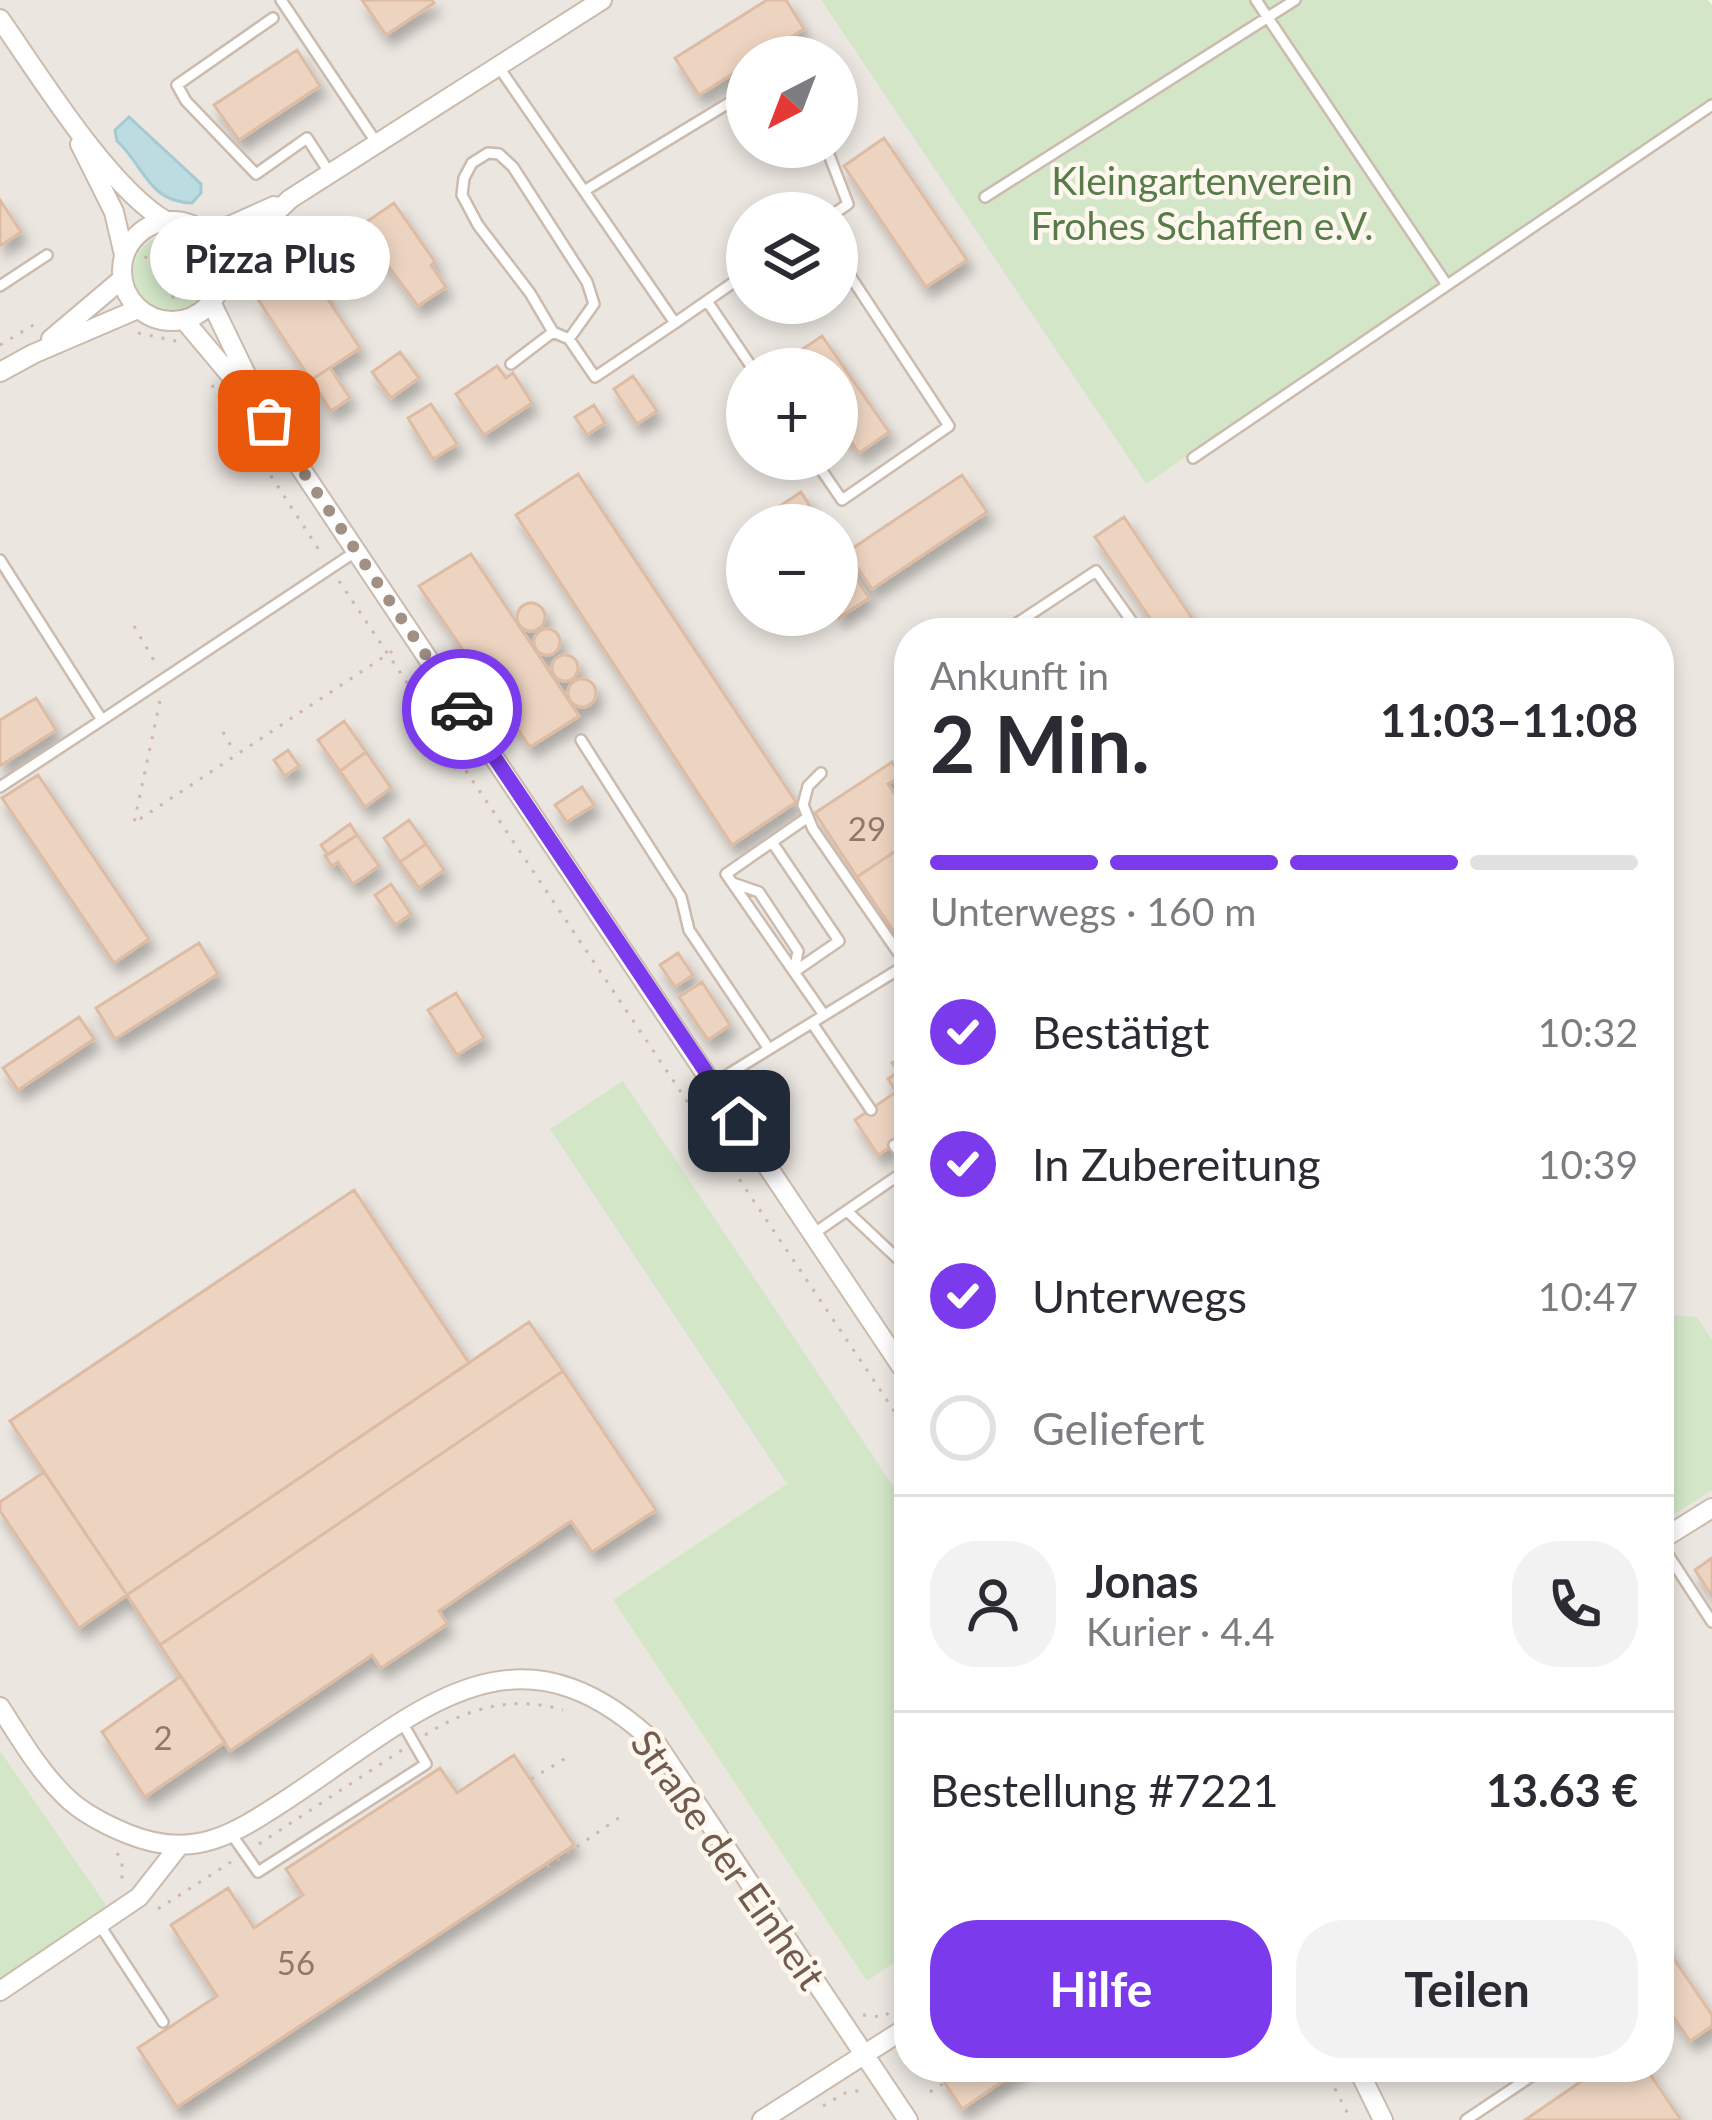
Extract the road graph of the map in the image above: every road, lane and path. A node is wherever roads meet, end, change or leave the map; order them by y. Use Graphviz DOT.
graph roads {
  1 [pos="281,0"];
  2 [pos="602,0"];
  3 [pos="1256,0"];
  4 [pos="1295,0"];
  5 [pos="578,6"];
  6 [pos="1268,17"];
  7 [pos="0,19"];
  8 [pos="274,19"];
  9 [pos="498,66"];
  10 [pos="726,105"];
  11 [pos="1712,105"];
  12 [pos="62,108"];
  13 [pos="376,142"];
  14 [pos="329,172"];
  15 [pos="584,191"];
  16 [pos="985,197"];
  17 [pos="290,199"];
  18 [pos="166,221"];
  19 [pos="207,236"];
  20 [pos="129,247"];
  21 [pos="46,255"];
  22 [pos="221,264"];
  23 [pos="122,279"];
  24 [pos="1447,285"];
  25 [pos="0,286"];
  26 [pos="726,287"];
  27 [pos="858,288"];
  28 [pos="706,301"];
  29 [pos="211,302"];
  30 [pos="138,309"];
  31 [pos="186,319"];
  32 [pos="675,323"];
  33 [pos="136,332"];
  34 [pos="553,332"];
  35 [pos="568,339"];
  36 [pos="177,342"];
  37 [pos="738,348"];
  38 [pos="33,354"];
  39 [pos="511,364"];
  40 [pos="0,372"];
  41 [pos="206,375"];
  42 [pos="269,421"];
  43 [pos="1193,458"];
  44 [pos="828,480"];
  45 [pos="356,552"];
  46 [pos="0,560"];
  47 [pos="331,568"];
  48 [pos="1025,618"];
  49 [pos="1129,618"];
  50 [pos="134,626"];
  51 [pos="413,637"];
  52 [pos="386,655"];
  53 [pos="165,678"];
  54 [pos="102,720"];
  55 [pos="223,732"];
  56 [pos="581,740"];
  57 [pos="236,755"];
  58 [pos="821,772"];
  59 [pos="0,787"];
  60 [pos="808,817"];
  61 [pos="772,842"];
  62 [pos="894,945"];
  63 [pos="794,972"];
  64 [pos="894,972"];
  65 [pos="824,1016"];
  66 [pos="812,1023"];
  67 [pos="770,1049"];
  68 [pos="714,1083"];
  69 [pos="871,1110"];
  70 [pos="894,1178"];
  71 [pos="847,1211"];
  72 [pos="813,1234"];
  73 [pos="894,1256"];
  74 [pos="894,1356"];
  75 [pos="894,1410"];
  76 [pos="1712,1508"];
  77 [pos="1674,1532"];
  78 [pos="1674,1564"];
  79 [pos="1712,1622"];
  80 [pos="0,1708"];
  81 [pos="566,1710"];
  82 [pos="403,1724"];
  83 [pos="414,1743"];
  84 [pos="571,1755"];
  85 [pos="531,1779"];
  86 [pos="626,1814"];
  87 [pos="232,1835"];
  88 [pos="179,1846"];
  89 [pos="114,1849"];
  90 [pos="245,1853"];
  91 [pos="547,1867"];
  92 [pos="139,1897"];
  93 [pos="100,1924"];
  94 [pos="0,1991"];
  95 [pos="894,2009"];
  96 [pos="839,2015"];
  97 [pos="163,2022"];
  98 [pos="894,2036"];
  99 [pos="866,2054"];
  100 [pos="1332,2082"];
  101 [pos="1365,2082"];
  102 [pos="1523,2082"];
  103 [pos="944,2083"];
  104 [pos="886,2086"];
  105 [pos="930,2092"];
  106 [pos="814,2111"];
  107 [pos="762,2120"];
  108 [pos="908,2120"];
  109 [pos="1351,2120"];
  110 [pos="1383,2120"];
  111 [pos="1466,2120"];
  1 -- 13 [label="lane"];
  2 -- 5 [label="street"];
  3 -- 6 [label="lane"];
  4 -- 6 [label="lane"];
  5 -- 9 [label="street"];
  6 -- 16 [label="lane"];
  6 -- 24 [label="lane"];
  7 -- 12 [label="street"];
  8 -- 14 [label="lane"];
  9 -- 13 [label="street"];
  9 -- 15 [label="lane"];
  10 -- 15 [label="lane"];
  11 -- 24 [label="lane"];
  12 -- 18 [label="street"];
  12 -- 20 [label="street"];
  13 -- 14 [label="street"];
  14 -- 17 [label="street"];
  15 -- 32 [label="lane"];
  17 -- 19 [label="street"];
  17 -- 22 [label="street"];
  18 -- 19 [label="street"];
  18 -- 20 [label="street"];
  19 -- 22 [label="street"];
  20 -- 23 [label="street"];
  20 -- 31 [label="path"];
  21 -- 25 [label="lane"];
  22 -- 29 [label="street"];
  23 -- 30 [label="street"];
  23 -- 38 [label="street"];
  24 -- 43 [label="lane"];
  26 -- 28 [label="lane"];
  27 -- 44 [label="lane"];
  28 -- 32 [label="lane"];
  28 -- 37 [label="lane"];
  29 -- 31 [label="street"];
  29 -- 42 [label="street"];
  30 -- 31 [label="street"];
  30 -- 38 [label="street"];
  31 -- 42 [label="street"];
  32 -- 35 [label="lane"];
  33 -- 36 [label="path"];
  34 -- 35 [label="lane"];
  34 -- 35 [label="lane"];
  34 -- 39 [label="lane"];
  38 -- 40 [label="street"];
  41 -- 47 [label="path"];
  42 -- 45 [label="street"];
  45 -- 47 [label="lane"];
  45 -- 51 [label="street"];
  46 -- 54 [label="lane"];
  47 -- 52 [label="path"];
  47 -- 53 [label="lane"];
  48 -- 49 [label="lane"];
  50 -- 53 [label="path"];
  51 -- 52 [label="path"];
  51 -- 68 [label="street"];
  52 -- 57 [label="path"];
  52 -- 75 [label="path"];
  53 -- 54 [label="lane"];
  53 -- 57 [label="path"];
  54 -- 59 [label="lane"];
  55 -- 57 [label="path"];
  56 -- 67 [label="lane"];
  58 -- 60 [label="lane"];
  60 -- 61 [label="lane"];
  60 -- 62 [label="lane"];
  61 -- 63 [label="lane"];
  61 -- 63 [label="lane"];
  63 -- 65 [label="lane"];
  64 -- 65 [label="lane"];
  65 -- 66 [label="lane"];
  66 -- 67 [label="lane"];
  66 -- 69 [label="lane"];
  67 -- 68 [label="lane"];
  68 -- 72 [label="street"];
  70 -- 71 [label="lane"];
  71 -- 72 [label="lane"];
  71 -- 73 [label="lane"];
  72 -- 74 [label="street"];
  76 -- 77 [label="street"];
  78 -- 79 [label="lane"];
  80 -- 88 [label="street, Straße der Einheit"];
  81 -- 83 [label="path"];
  82 -- 83 [label="lane"];
  82 -- 87 [label="street, Straße der Einheit"];
  82 -- 96 [label="street, Straße der Einheit"];
  83 -- 90 [label="path"];
  83 -- 90 [label="lane"];
  84 -- 85 [label="path"];
  86 -- 91 [label="path"];
  87 -- 88 [label="street, Straße der Einheit"];
  87 -- 90 [label="lane"];
  88 -- 92 [label="street"];
  89 -- 92 [label="path"];
  90 -- 92 [label="path"];
  92 -- 93 [label="street"];
  93 -- 94 [label="street"];
  93 -- 97 [label="lane"];
  95 -- 96 [label="path"];
  96 -- 99 [label="street, Straße der Einheit"];
  98 -- 99 [label="street"];
  99 -- 104 [label="street, Straße der Einheit"];
  99 -- 107 [label="street"];
  100 -- 109 [label="path"];
  101 -- 110 [label="street"];
  102 -- 111 [label="lane"];
  103 -- 105 [label="path"];
  104 -- 106 [label="path"];
  104 -- 108 [label="street, Straße der Einheit"];
}
